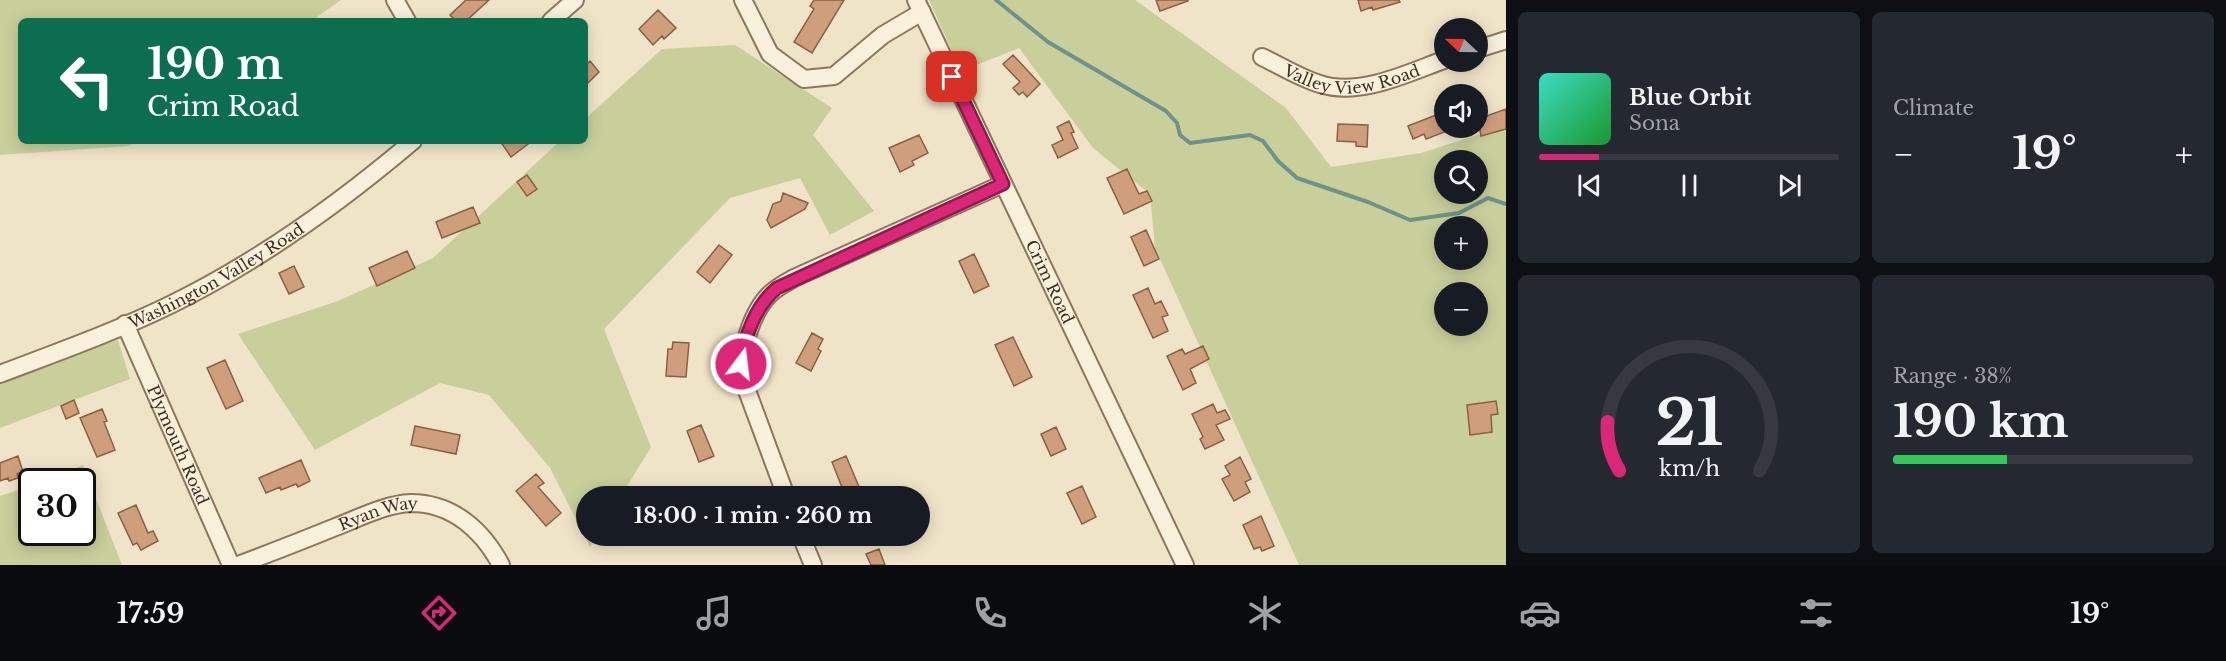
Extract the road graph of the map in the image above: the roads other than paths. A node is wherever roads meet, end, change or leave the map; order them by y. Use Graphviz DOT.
graph roads {
  1 [pos="395,0"];
  2 [pos="574,0"];
  3 [pos="743,0"];
  4 [pos="919,6"];
  5 [pos="405,18"];
  6 [pos="554,18"];
  7 [pos="1506,40"];
  8 [pos="1488,46"];
  9 [pos="1262,57"];
  10 [pos="1434,63"];
  11 [pos="409,144"];
  12 [pos="1003,184"];
  13 [pos="125,324"];
  14 [pos="0,374"];
  15 [pos="782,486"];
  16 [pos="805,546"];
  17 [pos="231,565"];
  18 [pos="238,565"];
  19 [pos="501,565"];
  20 [pos="813,565"];
  21 [pos="1185,565"];
  1 -- 5 [label="street"];
  2 -- 6 [label="street"];
  3 -- 4 [label="street"];
  4 -- 12 [label="street, Crim Road"];
  7 -- 8 [label="street"];
  9 -- 10 [label="street, Valley View Road"];
  11 -- 13 [label="street, Washington Valley Road"];
  12 -- 15 [label="street"];
  12 -- 21 [label="street, Crim Road"];
  13 -- 14 [label="street, Washington Valley Road"];
  13 -- 17 [label="street, Plymouth Road"];
  16 -- 20 [label="street"];
  18 -- 19 [label="street, Ryan Way"];
}
